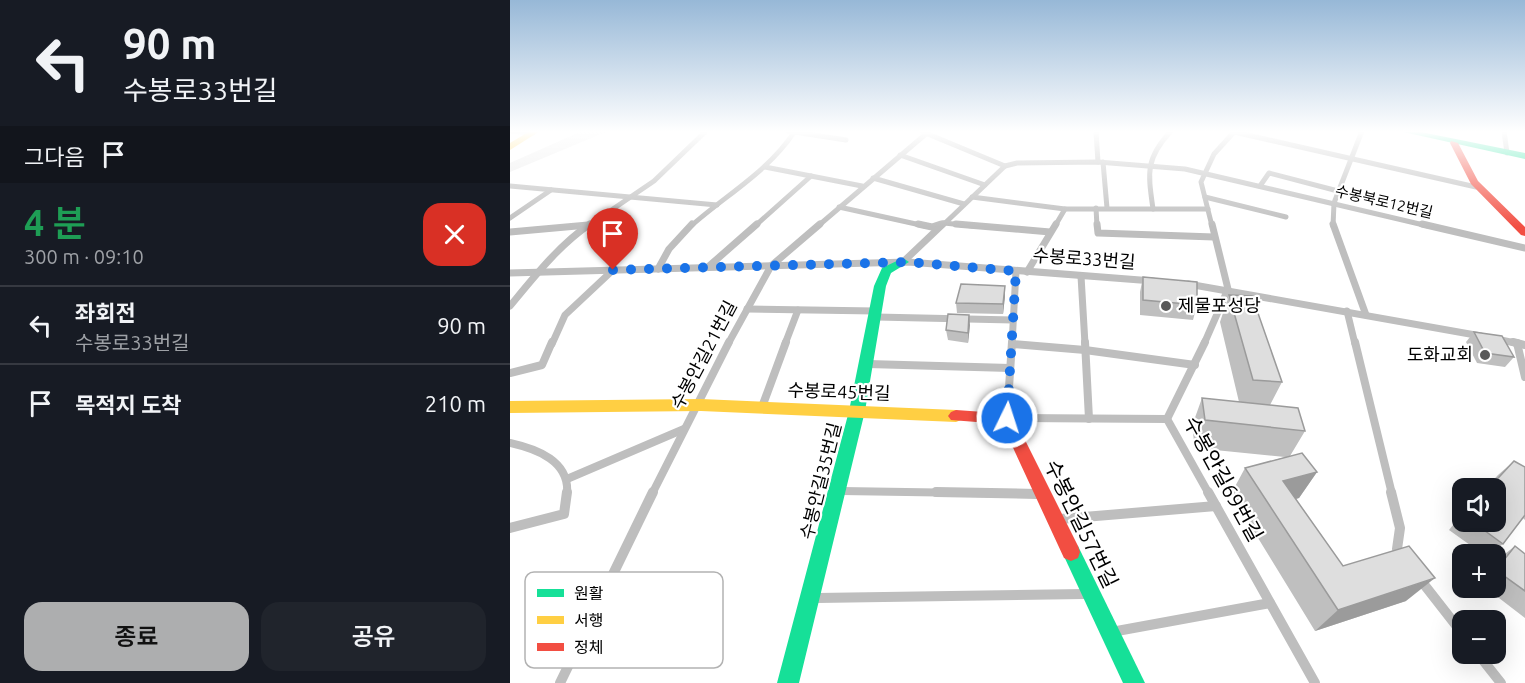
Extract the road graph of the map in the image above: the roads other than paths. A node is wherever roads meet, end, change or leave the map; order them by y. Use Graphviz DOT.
graph roads {
  1 [pos="1100,162"];
  2 [pos="676,163"];
  3 [pos="770,163"];
  4 [pos="890,163"];
  5 [pos="924,163"];
  6 [pos="998,163"];
  7 [pos="1028,163"];
  8 [pos="1110,163"];
  9 [pos="1149,163"];
  10 [pos="1209,163"];
  11 [pos="1349,163"];
  12 [pos="1367,163"];
  13 [pos="1460,163"];
  14 [pos="1005,166"];
  15 [pos="1148,166"];
  16 [pos="765,167"];
  17 [pos="1203,172"];
  18 [pos="811,176"];
  19 [pos="873,177"];
  20 [pos="985,185"];
  21 [pos="510,186"];
  22 [pos="862,186"];
  23 [pos="1260,186"];
  24 [pos="1476,187"];
  25 [pos="551,190"];
  26 [pos="1338,191"];
  27 [pos="631,197"];
  28 [pos="972,197"];
  29 [pos="1205,197"];
  30 [pos="1334,203"];
  31 [pos="964,204"];
  32 [pos="717,205"];
  33 [pos="838,207"];
  34 [pos="1096,208"];
  35 [pos="1107,208"];
  36 [pos="1153,208"];
  37 [pos="1065,209"];
  38 [pos="1208,209"];
  39 [pos="1286,217"];
  40 [pos="510,218"];
  41 [pos="944,223"];
  42 [pos="588,225"];
  43 [pos="510,232"];
  44 [pos="1050,232"];
  45 [pos="1525,233"];
  46 [pos="1214,237"];
  47 [pos="1525,248"];
  48 [pos="903,262"];
  49 [pos="771,266"];
  50 [pos="708,267"];
  51 [pos="658,269"];
  52 [pos="613,270"];
  53 [pos="539,271"];
  54 [pos="1016,271"];
  55 [pos="1028,272"];
  56 [pos="510,273"];
  57 [pos="1082,276"];
  58 [pos="1157,282"];
  59 [pos="1177,283"];
  60 [pos="1228,289"];
  61 [pos="510,306"];
  62 [pos="747,309"];
  63 [pos="798,310"];
  64 [pos="1347,311"];
  65 [pos="875,314"];
  66 [pos="1366,315"];
  67 [pos="1013,320"];
  68 [pos="1012,344"];
  69 [pos="1521,344"];
  70 [pos="1085,350"];
  71 [pos="866,364"];
  72 [pos="1195,365"];
  73 [pos="1010,368"];
  74 [pos="510,373"];
  75 [pos="1525,377"];
  76 [pos="695,405"];
  77 [pos="510,407"];
  78 [pos="762,407"];
  79 [pos="857,411"];
  80 [pos="1007,418"];
  81 [pos="1089,419"];
  82 [pos="1167,419"];
  83 [pos="684,429"];
  84 [pos="510,443"];
  85 [pos="567,479"];
  86 [pos="837,491"];
  87 [pos="1044,494"];
  88 [pos="1216,506"];
  89 [pos="1056,520"];
  90 [pos="510,528"];
  91 [pos="614,572"];
  92 [pos="1091,594"];
  93 [pos="810,598"];
  94 [pos="1270,603"];
  95 [pos="1452,620"];
  96 [pos="1110,633"];
  97 [pos="1486,664"];
  98 [pos="567,668"];
  99 [pos="560,683"];
  100 [pos="788,683"];
  101 [pos="1134,683"];
  102 [pos="1316,683"];
  103 [pos="1501,683"];
  1 -- 35 [label="lane"];
  2 -- 27 [label="lane"];
  3 -- 16 [label="lane"];
  4 -- 19 [label="lane, 수봉안길21번길"];
  5 -- 20 [label="lane"];
  6 -- 14 [label="lane, 수봉북로12번길"];
  7 -- 14 [label="lane, 수봉북로12번길"];
  8 -- 15 [label="lane, 수봉북로12번길"];
  9 -- 15 [label="lane"];
  10 -- 17 [label="lane"];
  11 -- 26 [label="lane"];
  12 -- 24 [label="lane"];
  13 -- 24 [label="street"];
  14 -- 20 [label="lane, 수봉안길35번길"];
  15 -- 17 [label="lane, 수봉북로12번길"];
  15 -- 36 [label="lane"];
  16 -- 18 [label="lane"];
  16 -- 32 [label="lane"];
  17 -- 23 [label="lane, 수봉북로12번길"];
  17 -- 29 [label="lane"];
  18 -- 22 [label="lane"];
  18 -- 50 [label="lane"];
  19 -- 22 [label="lane, 수봉안길21번길"];
  19 -- 31 [label="lane"];
  20 -- 28 [label="lane, 수봉안길35번길"];
  21 -- 25 [label="lane"];
  22 -- 33 [label="lane, 수봉안길21번길"];
  23 -- 26 [label="lane"];
  23 -- 30 [label="lane, 수봉북로12번길"];
  24 -- 45 [label="street"];
  25 -- 27 [label="lane"];
  25 -- 40 [label="lane"];
  26 -- 30 [label="lane"];
  27 -- 32 [label="lane"];
  27 -- 42 [label="lane"];
  28 -- 31 [label="lane, 수봉안길35번길"];
  28 -- 37 [label="lane"];
  29 -- 38 [label="lane"];
  29 -- 39 [label="lane"];
  30 -- 47 [label="lane, 수봉북로12번길"];
  30 -- 66 [label="lane"];
  31 -- 41 [label="lane, 수봉안길35번길"];
  32 -- 51 [label="lane"];
  33 -- 41 [label="lane"];
  33 -- 49 [label="lane, 수봉안길21번길"];
  34 -- 35 [label="lane"];
  34 -- 37 [label="lane"];
  34 -- 46 [label="lane"];
  35 -- 36 [label="lane"];
  36 -- 38 [label="lane"];
  37 -- 44 [label="lane"];
  38 -- 46 [label="lane"];
  41 -- 44 [label="lane"];
  41 -- 48 [label="lane, 수봉안길35번길"];
  42 -- 43 [label="lane"];
  42 -- 53 [label="lane"];
  44 -- 55 [label="lane"];
  46 -- 60 [label="lane"];
  48 -- 49 [label="lane, 수봉로33번길"];
  48 -- 54 [label="lane, 수봉로33번길"];
  48 -- 65 [label="street, 수봉안길35번길"];
  49 -- 50 [label="lane, 수봉로33번길"];
  49 -- 62 [label="lane, 수봉안길21번길"];
  50 -- 51 [label="lane, 수봉로33번길"];
  51 -- 52 [label="lane, 수봉로33번길"];
  52 -- 53 [label="lane, 수봉로33번길"];
  52 -- 74 [label="lane"];
  53 -- 56 [label="lane, 수봉로33번길"];
  53 -- 61 [label="lane"];
  54 -- 55 [label="lane, 수봉로33번길"];
  54 -- 67 [label="lane, 수봉안길57번길"];
  55 -- 57 [label="lane, 수봉로33번길"];
  57 -- 58 [label="lane, 수봉로33번길"];
  57 -- 70 [label="lane"];
  59 -- 60 [label="lane"];
  60 -- 64 [label="lane"];
  60 -- 72 [label="lane, 수봉안길69번길"];
  62 -- 63 [label="lane"];
  62 -- 76 [label="lane, 수봉안길21번길"];
  63 -- 65 [label="lane"];
  63 -- 78 [label="lane"];
  64 -- 66 [label="lane"];
  64 -- 95 [label="lane"];
  65 -- 67 [label="lane"];
  65 -- 71 [label="street, 수봉안길35번길"];
  66 -- 69 [label="lane"];
  67 -- 68 [label="lane, 수봉안길57번길"];
  68 -- 70 [label="lane"];
  68 -- 73 [label="lane, 수봉안길57번길"];
  69 -- 75 [label="lane"];
  70 -- 72 [label="lane"];
  70 -- 81 [label="lane"];
  71 -- 73 [label="lane"];
  71 -- 79 [label="street, 수봉안길35번길"];
  72 -- 82 [label="lane, 수봉안길69번길"];
  73 -- 80 [label="lane, 수봉안길57번길"];
  76 -- 77 [label="street, 수봉로45번길"];
  76 -- 78 [label="street, 수봉로45번길"];
  76 -- 83 [label="lane, 수봉안길21번길"];
  78 -- 79 [label="street, 수봉로45번길"];
  79 -- 80 [label="street, 수봉로45번길"];
  79 -- 86 [label="street, 수봉안길35번길"];
  80 -- 81 [label="lane, 수봉로45번길"];
  80 -- 87 [label="street, 수봉안길57번길"];
  81 -- 82 [label="lane, 수봉로45번길"];
  82 -- 88 [label="lane, 수봉안길69번길"];
  83 -- 85 [label="lane, 수봉안길21번길"];
  83 -- 91 [label="lane, 수봉안길21번길"];
  84 -- 85 [label="lane"];
  85 -- 90 [label="lane"];
  86 -- 87 [label="lane"];
  86 -- 93 [label="street, 수봉안길35번길"];
  87 -- 89 [label="street, 수봉안길57번길"];
  88 -- 89 [label="lane"];
  88 -- 94 [label="lane, 수봉안길69번길"];
  89 -- 92 [label="street, 수봉안길57번길"];
  92 -- 93 [label="lane"];
  92 -- 96 [label="street, 수봉안길57번길"];
  93 -- 100 [label="street, 수봉안길35번길"];
  94 -- 96 [label="lane"];
  94 -- 102 [label="lane, 수봉안길69번길"];
  96 -- 101 [label="street, 수봉안길57번길"];
  97 -- 103 [label="lane"];
  98 -- 99 [label="lane, 수봉안길21번길"];
}
